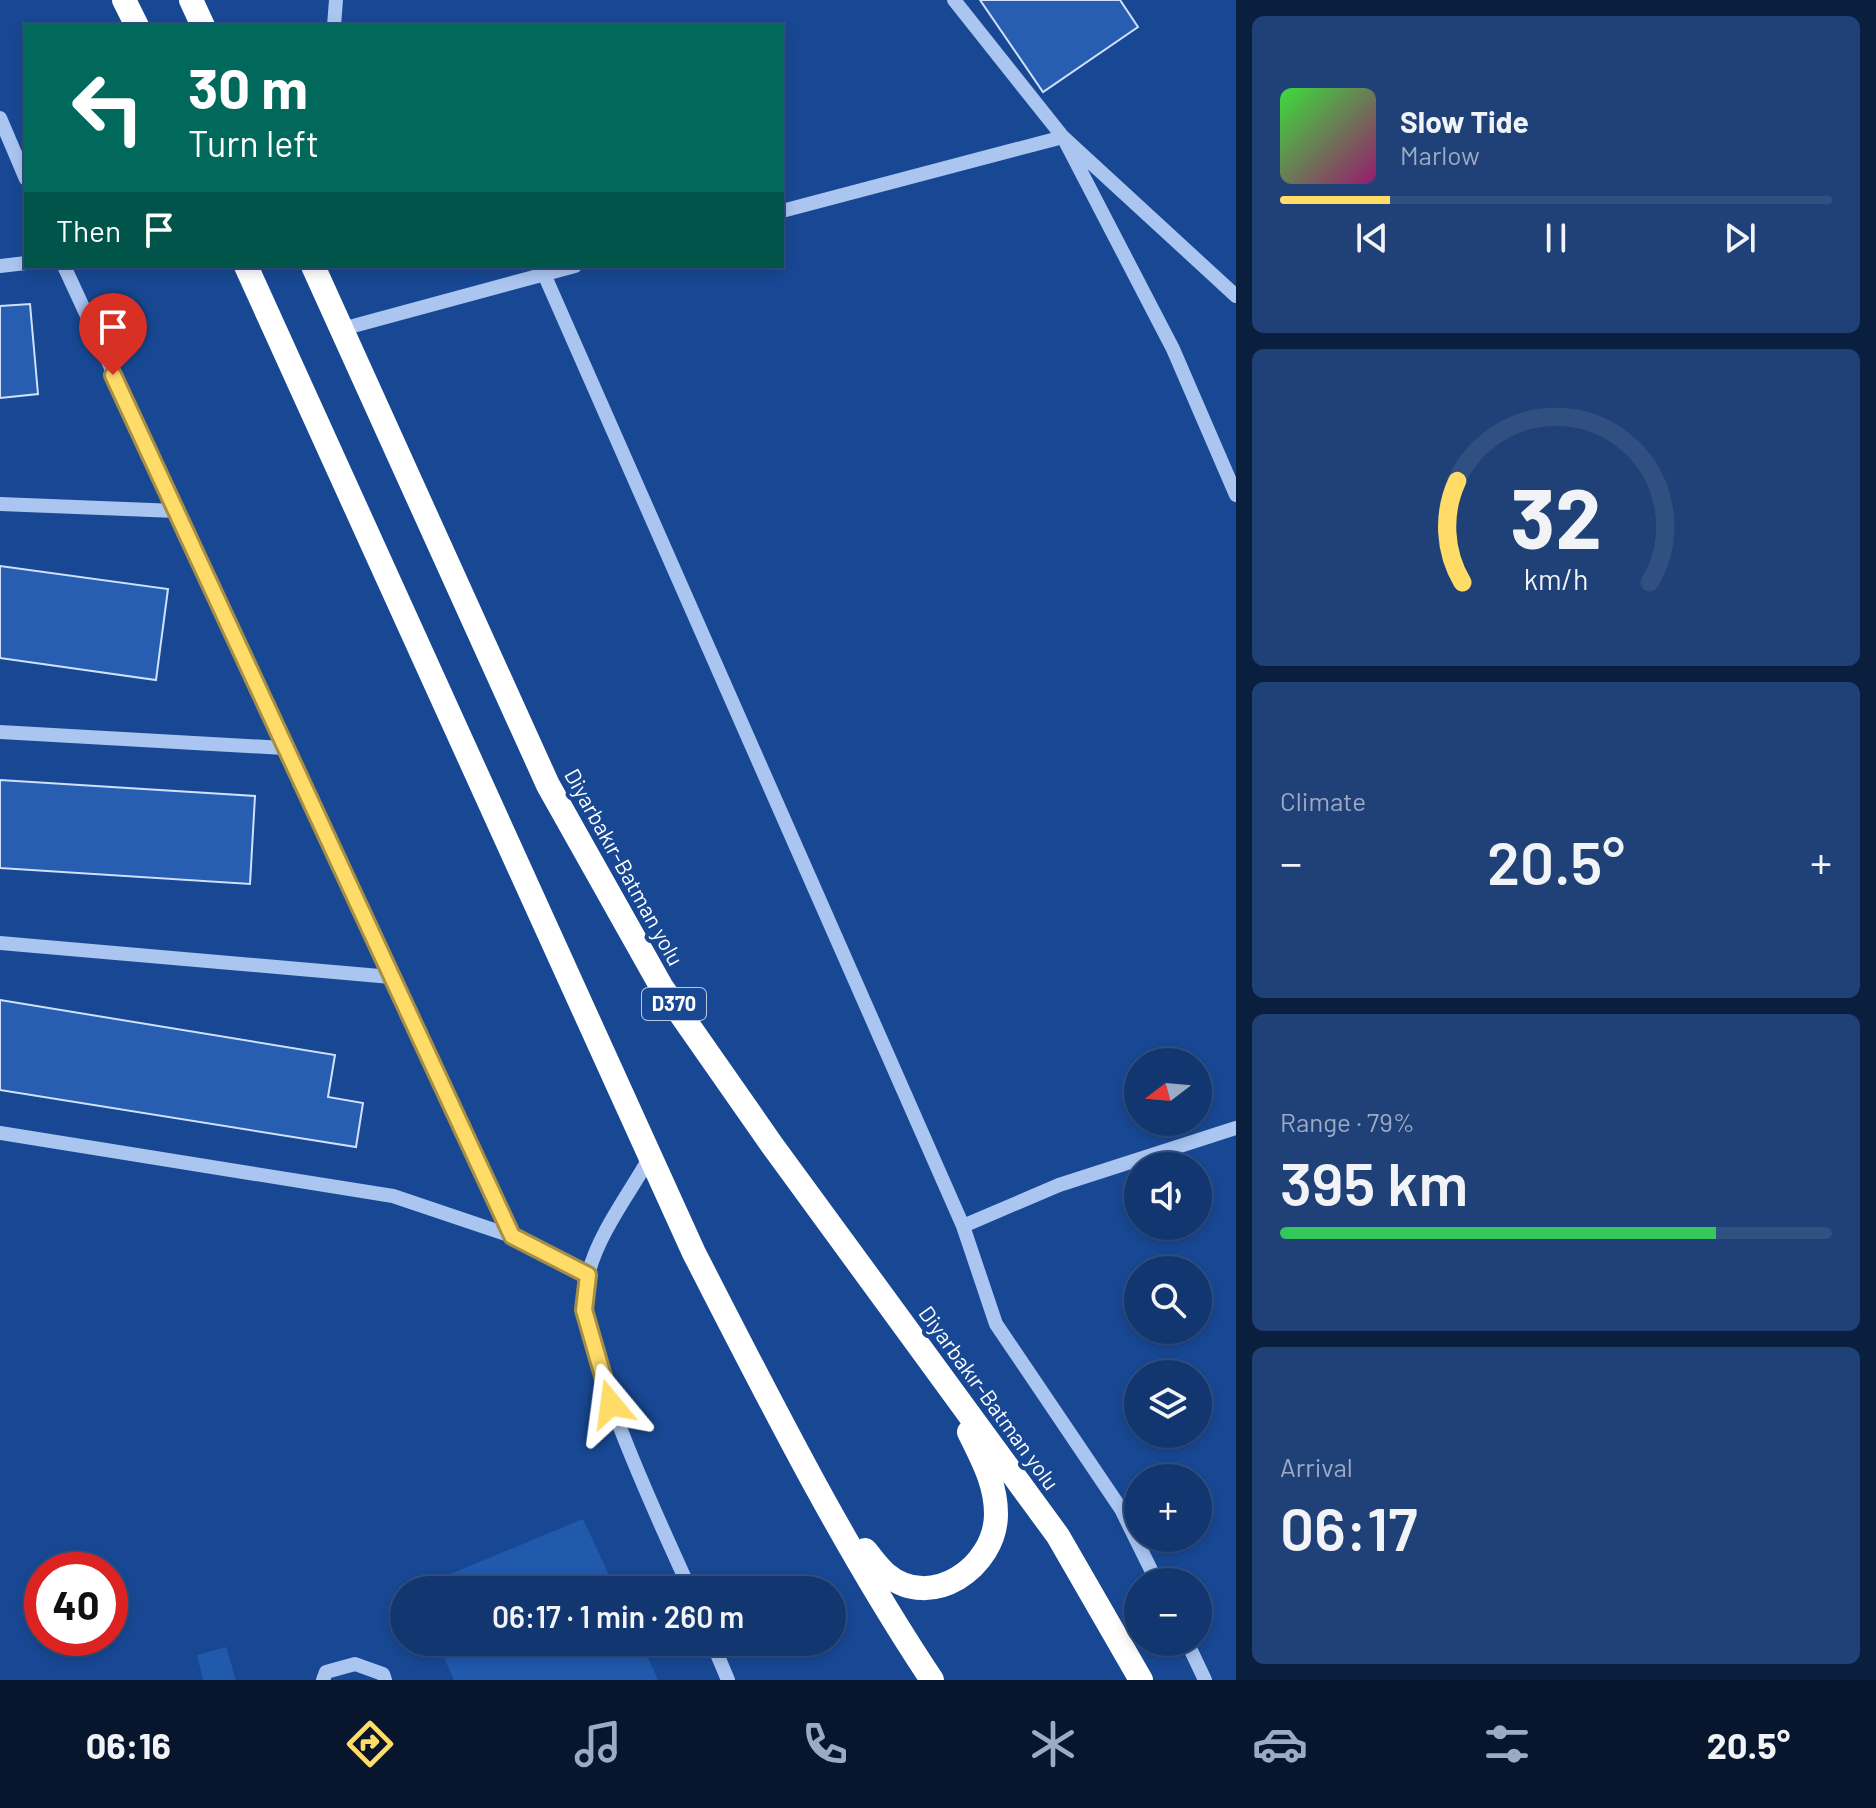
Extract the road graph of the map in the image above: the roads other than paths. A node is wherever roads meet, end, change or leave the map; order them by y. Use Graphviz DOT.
graph roads {
  1 [pos="124,0"];
  2 [pos="191,0"];
  3 [pos="336,0"];
  4 [pos="954,0"];
  5 [pos="136,24"];
  6 [pos="202,24"];
  7 [pos="334,24"];
  8 [pos="0,118"];
  9 [pos="1063,137"];
  10 [pos="24,174"];
  11 [pos="784,210"];
  12 [pos="24,263"];
  13 [pos="0,266"];
  14 [pos="65,268"];
  15 [pos="247,268"];
  16 [pos="314,268"];
  17 [pos="567,268"];
  18 [pos="544,274"];
  19 [pos="1236,296"];
  20 [pos="342,329"];
  21 [pos="1236,495"];
  22 [pos="0,504"];
  23 [pos="176,511"];
  24 [pos="0,732"];
  25 [pos="284,748"];
  26 [pos="0,943"];
  27 [pos="391,977"];
  28 [pos="1236,1128"];
  29 [pos="0,1133"];
  30 [pos="650,1157"];
  31 [pos="963,1226"];
  32 [pos="512,1236"];
  33 [pos="588,1275"];
  34 [pos="946,1382"];
  35 [pos="832,1512"];
  36 [pos="1150,1568"];
  37 [pos="684,1576"];
  38 [pos="718,1656"];
  39 [pos="1194,1656"];
  40 [pos="323,1680"];
  41 [pos="385,1680"];
  42 [pos="728,1680"];
  43 [pos="932,1680"];
  44 [pos="1141,1680"];
  45 [pos="1205,1680"];
  1 -- 5 [label="highway"];
  2 -- 6 [label="highway"];
  3 -- 7 [label="street"];
  4 -- 9 [label="street"];
  8 -- 10 [label="street"];
  9 -- 11 [label="street"];
  9 -- 19 [label="street"];
  9 -- 21 [label="street"];
  12 -- 13 [label="street"];
  14 -- 23 [label="street"];
  15 -- 30 [label="highway"];
  16 -- 20 [label="highway, Diyarbakır-Batman yolu / D370"];
  17 -- 18 [label="street"];
  18 -- 20 [label="street"];
  18 -- 31 [label="street"];
  20 -- 34 [label="highway, Diyarbakır-Batman yolu / D370"];
  22 -- 23 [label="street"];
  23 -- 25 [label="street"];
  24 -- 25 [label="street"];
  25 -- 27 [label="street"];
  26 -- 27 [label="street"];
  27 -- 32 [label="street"];
  28 -- 31 [label="street"];
  29 -- 32 [label="street"];
  30 -- 33 [label="street"];
  30 -- 35 [label="highway"];
  31 -- 36 [label="street"];
  32 -- 33 [label="street"];
  33 -- 37 [label="street"];
  34 -- 35 [label="highway"];
  34 -- 44 [label="highway, Diyarbakır-Batman yolu / D370"];
  35 -- 43 [label="highway"];
  38 -- 42 [label="street"];
  39 -- 45 [label="street"];
  40 -- 41 [label="street"];
}
